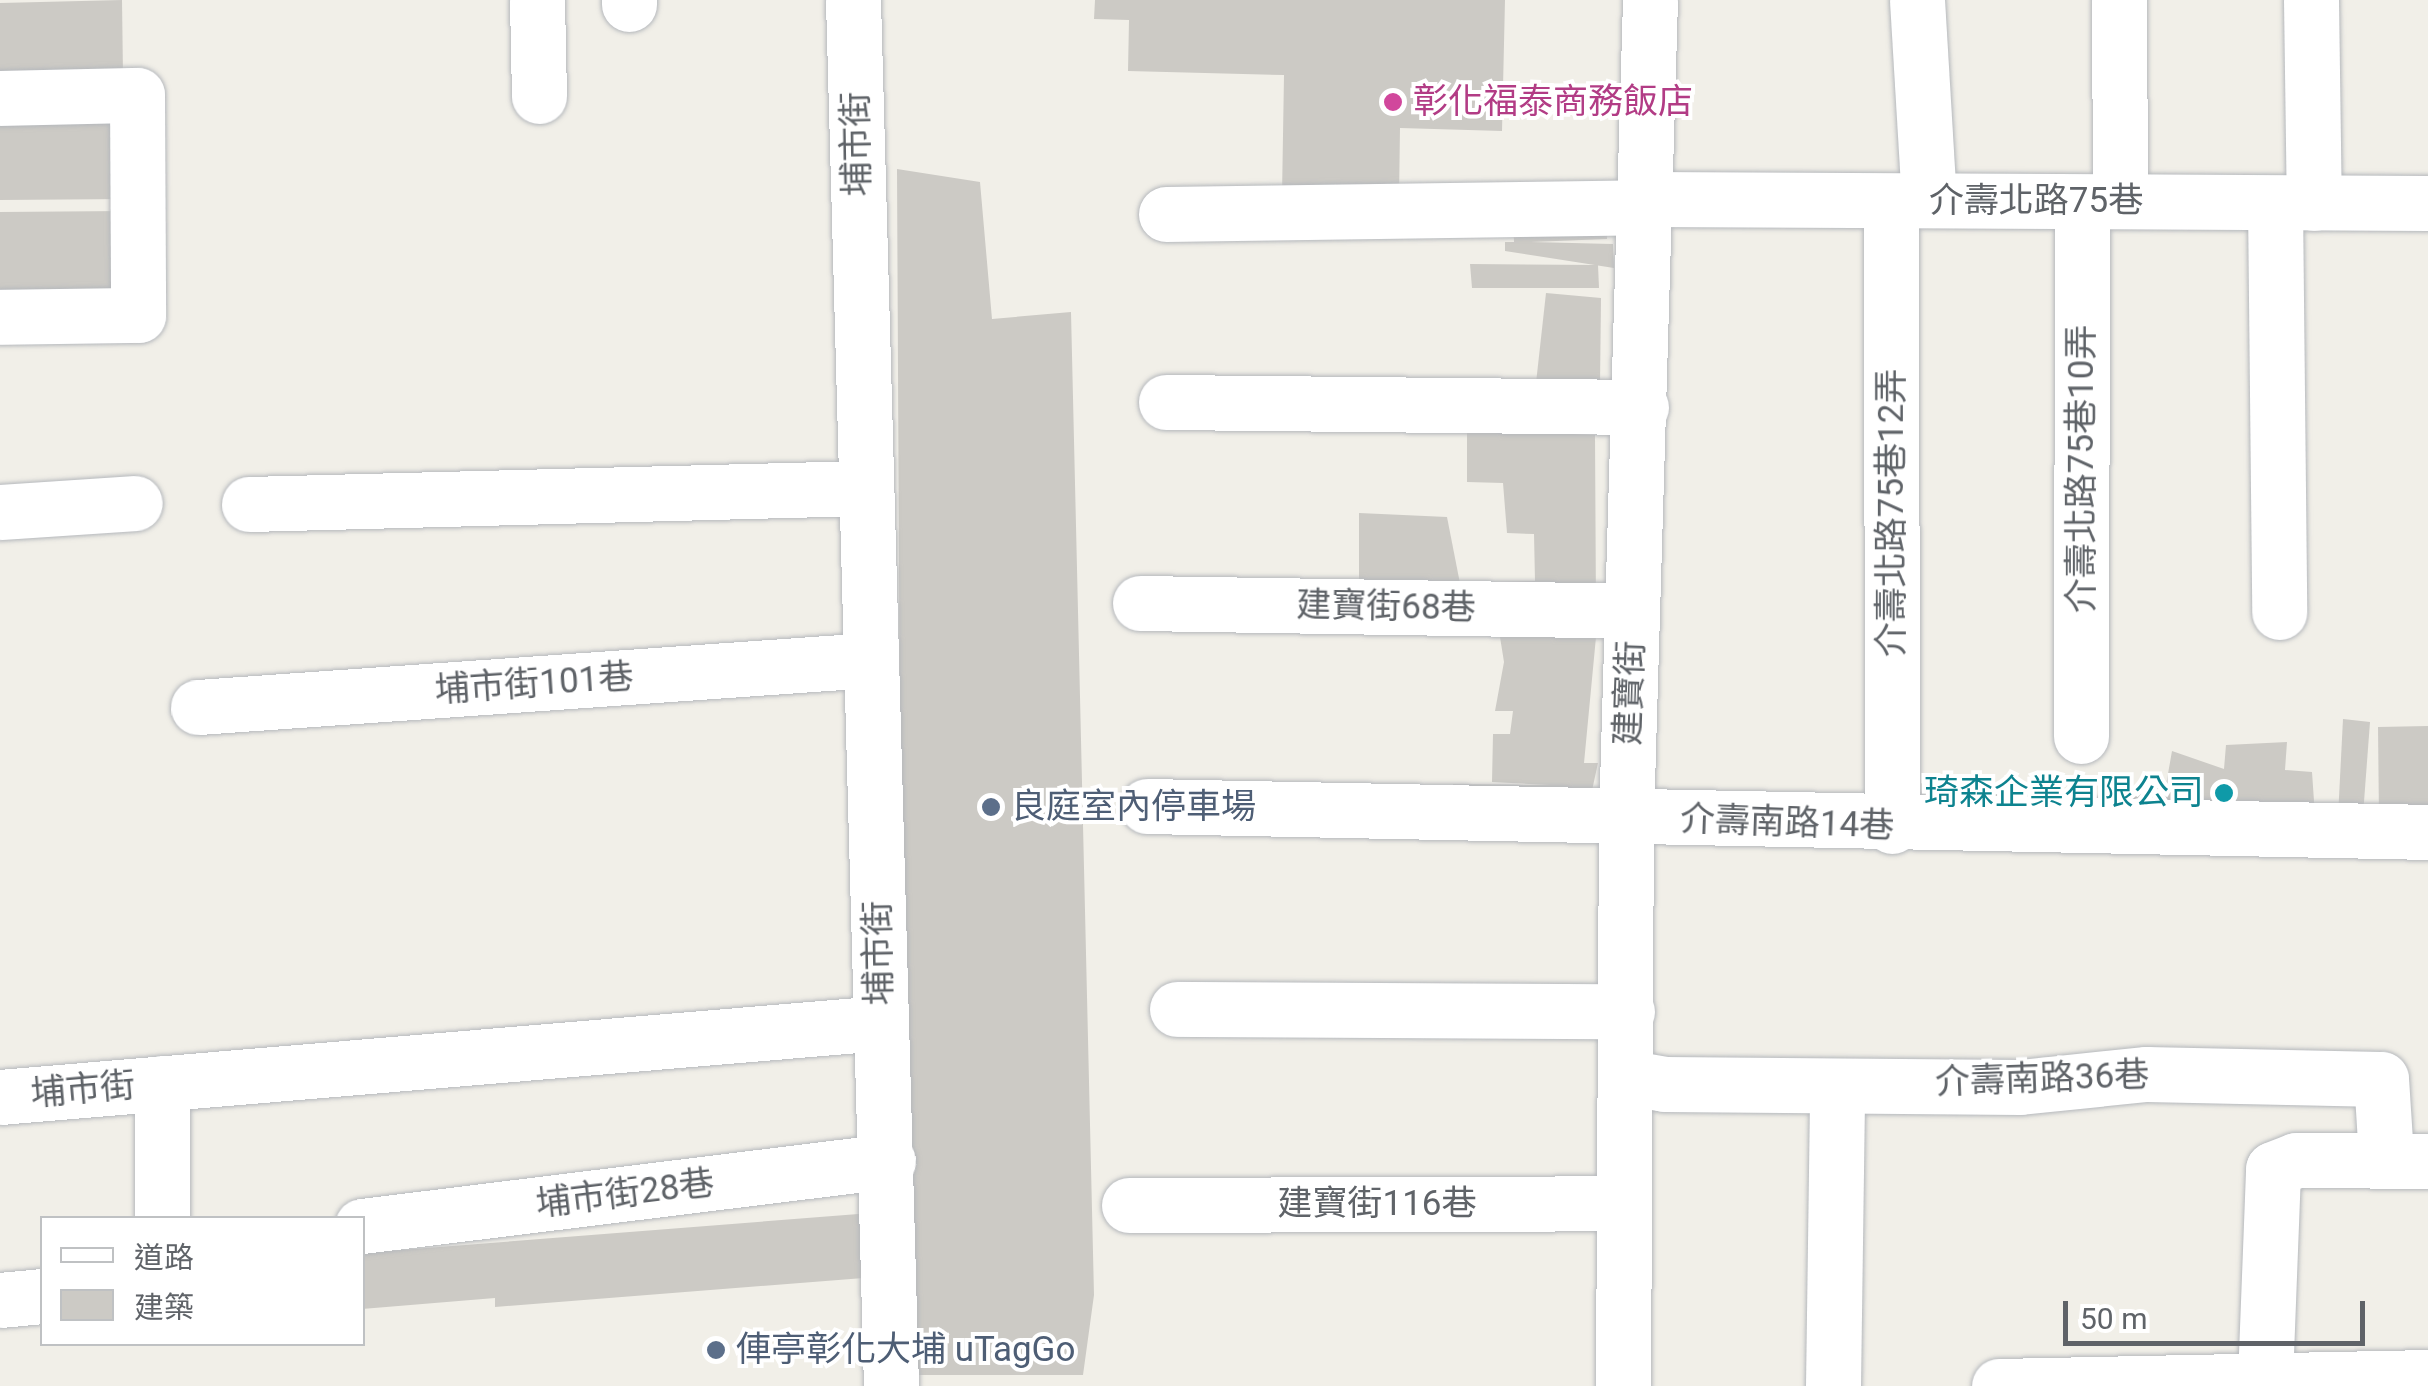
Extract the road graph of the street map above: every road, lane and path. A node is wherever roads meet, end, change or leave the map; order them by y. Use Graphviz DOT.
graph roads {
  1 [pos="537,0"];
  2 [pos="854,0"];
  3 [pos="1650,0"];
  4 [pos="1917,0"];
  5 [pos="2119,0"];
  6 [pos="2311,0"];
  7 [pos="540,96"];
  8 [pos="0,98"];
  9 [pos="1910,200"];
  10 [pos="2101,201"];
  11 [pos="1644,203"];
  12 [pos="2295,203"];
  13 [pos="2428,203"];
  14 [pos="1166,214"];
  15 [pos="0,316"];
  16 [pos="1166,402"];
  17 [pos="1640,407"];
  18 [pos="866,488"];
  19 [pos="135,504"];
  20 [pos="249,504"];
  21 [pos="0,512"];
  22 [pos="1140,603"];
  23 [pos="1632,611"];
  24 [pos="2278,612"];
  25 [pos="870,660"];
  26 [pos="198,707"];
  27 [pos="2081,736"];
  28 [pos="1147,806"];
  29 [pos="1626,818"];
  30 [pos="1892,826"];
  31 [pos="2428,832"];
  32 [pos="1178,1009"];
  33 [pos="1627,1011"];
  34 [pos="881,1023"];
  35 [pos="1625,1077"];
  36 [pos="162,1083"];
  37 [pos="1837,1086"];
  38 [pos="0,1097"];
  39 [pos="2407,1159"];
  40 [pos="888,1162"];
  41 [pos="1624,1203"];
  42 [pos="1130,1205"];
  43 [pos="162,1216"];
  44 [pos="365,1226"];
  45 [pos="40,1296"];
  46 [pos="0,1300"];
  47 [pos="2428,1376"];
  48 [pos="2265,1380"];
  49 [pos="890,1386"];
  50 [pos="1624,1386"];
  51 [pos="1832,1386"];
  52 [pos="1999,1386"];
  1 -- 7 [label="street"];
  2 -- 18 [label="street, 埔市街"];
  3 -- 11 [label="street, 建寶街"];
  4 -- 9 [label="street, 介壽北路75巷12弄"];
  5 -- 10 [label="street, 介壽北路75巷10弄"];
  6 -- 12 [label="street"];
  8 -- 15 [label="street"];
  9 -- 10 [label="street, 介壽北路75巷"];
  9 -- 11 [label="street, 介壽北路75巷"];
  9 -- 30 [label="street, 介壽北路75巷12弄"];
  10 -- 12 [label="street, 介壽北路75巷"];
  10 -- 27 [label="street, 介壽北路75巷10弄"];
  11 -- 14 [label="street, 介壽北路75巷"];
  11 -- 17 [label="street, 建寶街"];
  12 -- 13 [label="street, 介壽北路75巷"];
  12 -- 24 [label="street"];
  16 -- 17 [label="street"];
  17 -- 23 [label="street, 建寶街"];
  18 -- 20 [label="street"];
  18 -- 25 [label="street, 埔市街"];
  19 -- 21 [label="street"];
  22 -- 23 [label="street, 建寶街68巷"];
  23 -- 29 [label="street, 建寶街"];
  25 -- 26 [label="street, 埔市街101巷"];
  25 -- 34 [label="street, 埔市街"];
  28 -- 29 [label="street, 介壽南路14巷"];
  29 -- 30 [label="street, 介壽南路14巷"];
  29 -- 33 [label="street, 建寶街"];
  30 -- 31 [label="street, 介壽南路14巷"];
  32 -- 33 [label="street"];
  33 -- 35 [label="street, 建寶街"];
  34 -- 36 [label="street, 埔市街"];
  34 -- 40 [label="street"];
  35 -- 37 [label="street, 介壽南路36巷"];
  35 -- 41 [label="street, 建寶街"];
  36 -- 38 [label="street, 埔市街"];
  36 -- 43 [label="street"];
  37 -- 39 [label="street, 介壽南路36巷"];
  37 -- 51 [label="street"];
  39 -- 48 [label="street, 介壽南路36巷"];
  40 -- 44 [label="street, 埔市街28巷"];
  40 -- 49 [label="street"];
  41 -- 42 [label="street, 建寶街116巷"];
  41 -- 50 [label="street, 建寶街"];
  45 -- 46 [label="street"];
  47 -- 48 [label="street"];
  48 -- 52 [label="street"];
}
